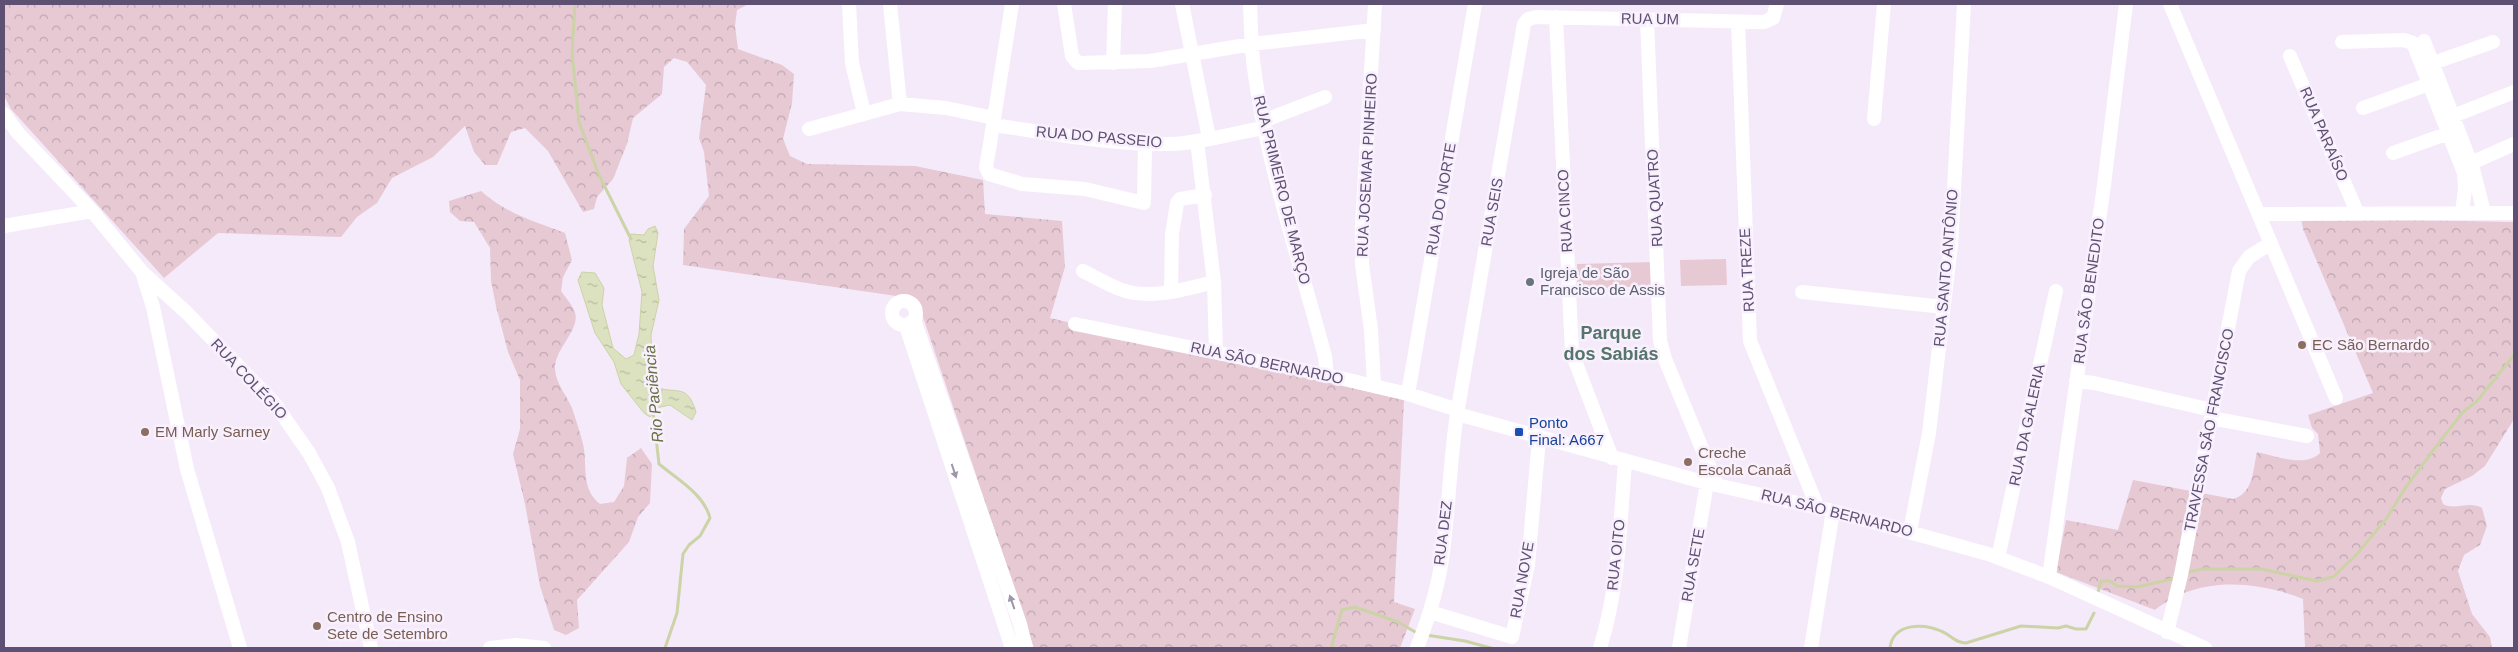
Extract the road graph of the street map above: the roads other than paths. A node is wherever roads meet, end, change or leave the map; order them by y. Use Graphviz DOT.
graph roads {
  1 [pos="849,4"];
  2 [pos="890,4"];
  3 [pos="1012,4"];
  4 [pos="1064,4"];
  5 [pos="1115,4"];
  6 [pos="1182,4"];
  7 [pos="1250,4"];
  8 [pos="1375,4"];
  9 [pos="1475,4"];
  10 [pos="1777,4"];
  11 [pos="1884,4"];
  12 [pos="1964,4"];
  13 [pos="2126,4"];
  14 [pos="2170,4"];
  15 [pos="1536,16"];
  16 [pos="1556,17"];
  17 [pos="1647,19"];
  18 [pos="1738,22"];
  19 [pos="1374,30"];
  20 [pos="2424,40"];
  21 [pos="2342,42"];
  22 [pos="2493,42"];
  23 [pos="1252,44"];
  24 [pos="1192,55"];
  25 [pos="2290,56"];
  26 [pos="1113,63"];
  27 [pos="2433,63"];
  28 [pos="2429,84"];
  29 [pos="2514,92"];
  30 [pos="1325,97"];
  31 [pos="900,104"];
  32 [pos="2363,108"];
  33 [pos="864,113"];
  34 [pos="4,114"];
  35 [pos="2453,116"];
  36 [pos="1874,119"];
  37 [pos="993,121"];
  38 [pos="1264,124"];
  39 [pos="809,130"];
  40 [pos="2449,133"];
  41 [pos="1203,140"];
  42 [pos="1145,143"];
  43 [pos="2514,144"];
  44 [pos="2393,153"];
  45 [pos="2471,164"];
  46 [pos="1205,195"];
  47 [pos="92,211"];
  48 [pos="2357,212"];
  49 [pos="2462,212"];
  50 [pos="2484,213"];
  51 [pos="2514,213"];
  52 [pos="2260,214"];
  53 [pos="4,226"];
  54 [pos="2272,243"];
  55 [pos="1083,271"];
  56 [pos="142,272"];
  57 [pos="1214,282"];
  58 [pos="1171,292"];
  59 [pos="1802,292"];
  60 [pos="2056,292"];
  61 [pos="1944,307"];
  62 [pos="1075,324"];
  63 [pos="1216,352"];
  64 [pos="1327,375"];
  65 [pos="2076,381"];
  66 [pos="1374,386"];
  67 [pos="1408,394"];
  68 [pos="2336,398"];
  69 [pos="1457,412"];
  70 [pos="2211,414"];
  71 [pos="2307,436"];
  72 [pos="1539,438"];
  73 [pos="1619,460"];
  74 [pos="1712,484"];
  75 [pos="1817,506"];
  76 [pos="1833,510"];
  77 [pos="1910,531"];
  78 [pos="1998,558"];
  79 [pos="2049,578"];
  80 [pos="1428,619"];
  81 [pos="2167,632"];
  82 [pos="1418,646"];
  83 [pos="240,648"];
  84 [pos="370,648"];
  85 [pos="490,648"];
  86 [pos="544,648"];
  87 [pos="1012,648"];
  88 [pos="1026,648"];
  89 [pos="1600,648"];
  90 [pos="1679,648"];
  91 [pos="1811,648"];
  92 [pos="2205,648"];
  1 -- 33 [label="street"];
  2 -- 31 [label="street"];
  3 -- 37 [label="street"];
  4 -- 26 [label="street"];
  5 -- 26 [label="street"];
  6 -- 24 [label="street"];
  7 -- 23 [label="street, RUA PRIMEIRO DE MARÇO"];
  8 -- 19 [label="street, RUA JOSEMAR PINHEIRO"];
  9 -- 67 [label="street, RUA DO NORTE"];
  10 -- 18 [label="street, RUA UM"];
  11 -- 36 [label="street"];
  12 -- 61 [label="street, RUA SANTO ANTÔNIO"];
  13 -- 65 [label="street, RUA SÃO BENEDITO"];
  14 -- 52 [label="street"];
  15 -- 16 [label="street, RUA UM"];
  15 -- 69 [label="street, RUA SEIS"];
  16 -- 17 [label="street, RUA UM"];
  16 -- 73 [label="street, RUA CINCO"];
  17 -- 18 [label="street, RUA UM"];
  17 -- 74 [label="street, RUA QUATRO"];
  18 -- 75 [label="street, RUA TREZE"];
  19 -- 23 [label="street"];
  19 -- 66 [label="street, RUA JOSEMAR PINHEIRO"];
  20 -- 27 [label="street"];
  21 -- 28 [label="street"];
  22 -- 27 [label="street"];
  23 -- 24 [label="street"];
  23 -- 38 [label="street, RUA PRIMEIRO DE MARÇO"];
  24 -- 26 [label="street"];
  24 -- 41 [label="street"];
  25 -- 48 [label="street, RUA PARAÍSO"];
  27 -- 35 [label="street"];
  28 -- 32 [label="street"];
  28 -- 40 [label="street"];
  29 -- 35 [label="street"];
  30 -- 38 [label="street, RUA DO PASSEIO"];
  31 -- 33 [label="street, RUA DO PASSEIO"];
  31 -- 37 [label="street, RUA DO PASSEIO"];
  33 -- 39 [label="street, RUA DO PASSEIO"];
  34 -- 47 [label="street"];
  35 -- 45 [label="street"];
  37 -- 42 [label="street, RUA DO PASSEIO"];
  37 -- 42 [label="street"];
  38 -- 41 [label="street, RUA DO PASSEIO"];
  38 -- 64 [label="street, RUA PRIMEIRO DE MARÇO"];
  40 -- 44 [label="street"];
  40 -- 49 [label="street"];
  41 -- 42 [label="street, RUA DO PASSEIO"];
  41 -- 46 [label="street"];
  43 -- 45 [label="street"];
  45 -- 50 [label="street"];
  46 -- 57 [label="street"];
  46 -- 58 [label="street"];
  47 -- 53 [label="street"];
  47 -- 56 [label="street"];
  48 -- 49 [label="street"];
  48 -- 52 [label="street"];
  49 -- 50 [label="street"];
  50 -- 51 [label="street"];
  52 -- 54 [label="street"];
  54 -- 68 [label="street"];
  54 -- 70 [label="street, TRAVESSA SÃO FRANCISCO"];
  55 -- 58 [label="street"];
  56 -- 83 [label="street"];
  56 -- 84 [label="street, RUA COLÉGIO"];
  57 -- 58 [label="street"];
  57 -- 63 [label="street"];
  59 -- 61 [label="street"];
  60 -- 78 [label="street, RUA DA GALERIA"];
  61 -- 77 [label="street, RUA SANTO ANTÔNIO"];
  62 -- 63 [label="street, RUA SÃO BERNARDO"];
  63 -- 64 [label="street, RUA SÃO BERNARDO"];
  64 -- 66 [label="street, RUA SÃO BERNARDO"];
  65 -- 70 [label="street"];
  65 -- 79 [label="street, RUA SÃO BENEDITO"];
  66 -- 67 [label="street, RUA SÃO BERNARDO"];
  67 -- 69 [label="street, RUA SÃO BERNARDO"];
  69 -- 72 [label="street, RUA SÃO BERNARDO"];
  69 -- 80 [label="street, RUA DEZ"];
  70 -- 71 [label="street"];
  70 -- 81 [label="street, TRAVESSA SÃO FRANCISCO"];
  72 -- 73 [label="street, RUA SÃO BERNARDO"];
  72 -- 80 [label="street, RUA NOVE"];
  73 -- 74 [label="street, RUA SÃO BERNARDO"];
  73 -- 89 [label="street, RUA OITO"];
  74 -- 75 [label="street, RUA SÃO BERNARDO"];
  74 -- 90 [label="street, RUA SETE"];
  75 -- 76 [label="street, RUA SÃO BERNARDO"];
  76 -- 77 [label="street, RUA SÃO BERNARDO"];
  76 -- 91 [label="street"];
  77 -- 78 [label="street, RUA SÃO BERNARDO"];
  78 -- 79 [label="street, RUA SÃO BERNARDO"];
  79 -- 81 [label="street, RUA SÃO BERNARDO"];
  80 -- 82 [label="street, RUA DEZ"];
  81 -- 92 [label="street, RUA SÃO BERNARDO"];
  85 -- 86 [label="street"];
  88 -- 87 [label="street, one-way"];
}
